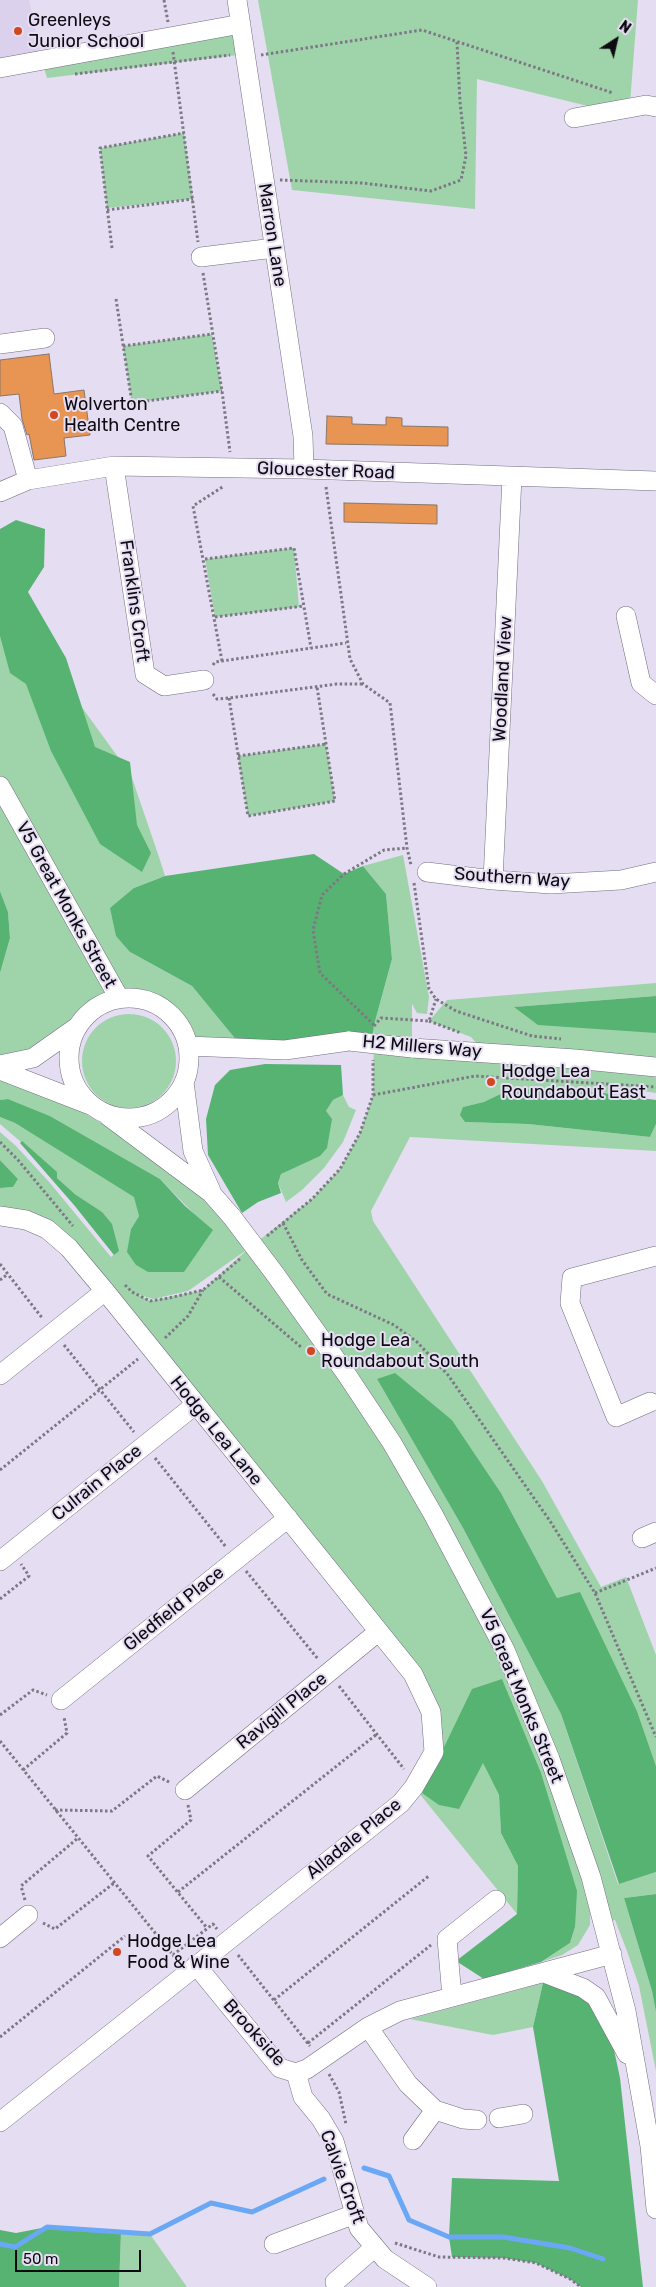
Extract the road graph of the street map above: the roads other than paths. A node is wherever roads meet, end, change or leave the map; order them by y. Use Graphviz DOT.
graph roads {
  1 [pos="238,0"];
  2 [pos="241,24"];
  3 [pos="0,68"];
  4 [pos="656,107"];
  5 [pos="574,118"];
  6 [pos="274,248"];
  7 [pos="201,258"];
  8 [pos="45,338"];
  9 [pos="0,344"];
  10 [pos="0,412"];
  11 [pos="114,466"];
  12 [pos="304,470"];
  13 [pos="512,477"];
  14 [pos="28,480"];
  15 [pos="656,481"];
  16 [pos="0,492"];
  17 [pos="626,616"];
  18 [pos="204,680"];
  19 [pos="656,695"];
  20 [pos="0,786"];
  21 [pos="417,872"];
  22 [pos="656,872"];
  23 [pos="493,880"];
  24 [pos="119,998"];
  25 [pos="77,1027"];
  26 [pos="188,1046"];
  27 [pos="0,1065"];
  28 [pos="656,1068"];
  29 [pos="0,1070"];
  30 [pos="184,1082"];
  31 [pos="99,1109"];
  32 [pos="211,1193"];
  33 [pos="0,1216"];
  34 [pos="656,1256"];
  35 [pos="111,1285"];
  36 [pos="0,1375"];
  37 [pos="650,1402"];
  38 [pos="195,1405"];
  39 [pos="288,1518"];
  40 [pos="0,1561"];
  41 [pos="378,1632"];
  42 [pos="413,1674"];
  43 [pos="60,1700"];
  44 [pos="185,1790"];
  45 [pos="496,1900"];
  46 [pos="28,1915"];
  47 [pos="0,1938"];
  48 [pos="612,1954"];
  49 [pos="191,1969"];
  50 [pos="544,1973"];
  51 [pos="452,1998"];
  52 [pos="368,2027"];
  53 [pos="296,2073"];
  54 [pos="638,2075"];
  55 [pos="434,2110"];
  56 [pos="523,2114"];
  57 [pos="498,2118"];
  58 [pos="477,2120"];
  59 [pos="0,2122"];
  60 [pos="413,2140"];
  61 [pos="653,2153"];
  62 [pos="656,2209"];
  63 [pos="355,2214"];
  64 [pos="383,2243"];
  65 [pos="274,2244"];
  66 [pos="335,2282"];
  67 [pos="427,2287"];
  1 -- 2 [label="street, Marron Lane"];
  2 -- 3 [label="street"];
  2 -- 6 [label="street, Marron Lane"];
  4 -- 5 [label="street"];
  6 -- 7 [label="street"];
  6 -- 12 [label="street, Marron Lane"];
  8 -- 9 [label="street"];
  10 -- 14 [label="street"];
  11 -- 12 [label="street, Gloucester Road"];
  11 -- 14 [label="street, Gloucester Road"];
  11 -- 18 [label="street, Franklins Croft"];
  12 -- 13 [label="street, Gloucester Road"];
  13 -- 15 [label="street, Gloucester Road"];
  13 -- 23 [label="street, Woodland View"];
  14 -- 16 [label="street, Gloucester Road"];
  17 -- 19 [label="street"];
  20 -- 24 [label="street, V5 Great Monks Street"];
  21 -- 23 [label="street, Southern Way"];
  22 -- 23 [label="street, Southern Way"];
  24 -- 25 [label="street"];
  24 -- 26 [label="street"];
  25 -- 27 [label="street"];
  25 -- 31 [label="street"];
  26 -- 28 [label="street, H2 Millers Way, bridge"];
  26 -- 30 [label="street"];
  29 -- 31 [label="street"];
  30 -- 31 [label="street"];
  30 -- 32 [label="street, V5 Great Monks Street"];
  31 -- 32 [label="street, V5 Great Monks Street"];
  32 -- 48 [label="street, V5 Great Monks Street, bridge"];
  33 -- 35 [label="street, Hodge Lea Lane"];
  34 -- 37 [label="street"];
  35 -- 36 [label="street"];
  35 -- 38 [label="street, Hodge Lea Lane"];
  38 -- 39 [label="street, Hodge Lea Lane"];
  38 -- 40 [label="street, Culrain Place"];
  39 -- 41 [label="street, Hodge Lea Lane"];
  39 -- 43 [label="street, Gledfield Place"];
  41 -- 42 [label="street, Hodge Lea Lane"];
  41 -- 44 [label="street, Ravigill Place"];
  42 -- 49 [label="street, Alladale Place"];
  45 -- 51 [label="street"];
  46 -- 47 [label="street"];
  48 -- 50 [label="street, Brookside"];
  48 -- 54 [label="street, V5 Great Monks Street"];
  49 -- 53 [label="street, Brookside"];
  49 -- 59 [label="street"];
  50 -- 51 [label="street, Brookside"];
  50 -- 54 [label="street"];
  51 -- 52 [label="street, Brookside"];
  52 -- 53 [label="street, Brookside"];
  52 -- 55 [label="street"];
  53 -- 63 [label="street, Calvie Croft"];
  54 -- 61 [label="street, V5 Great Monks Street"];
  55 -- 58 [label="street"];
  55 -- 60 [label="street"];
  56 -- 57 [label="street"];
  61 -- 62 [label="street, V5 Great Monks Street"];
  63 -- 64 [label="street, Calvie Croft"];
  63 -- 65 [label="street"];
  64 -- 66 [label="street"];
  64 -- 67 [label="street, Calvie Croft"];
}
